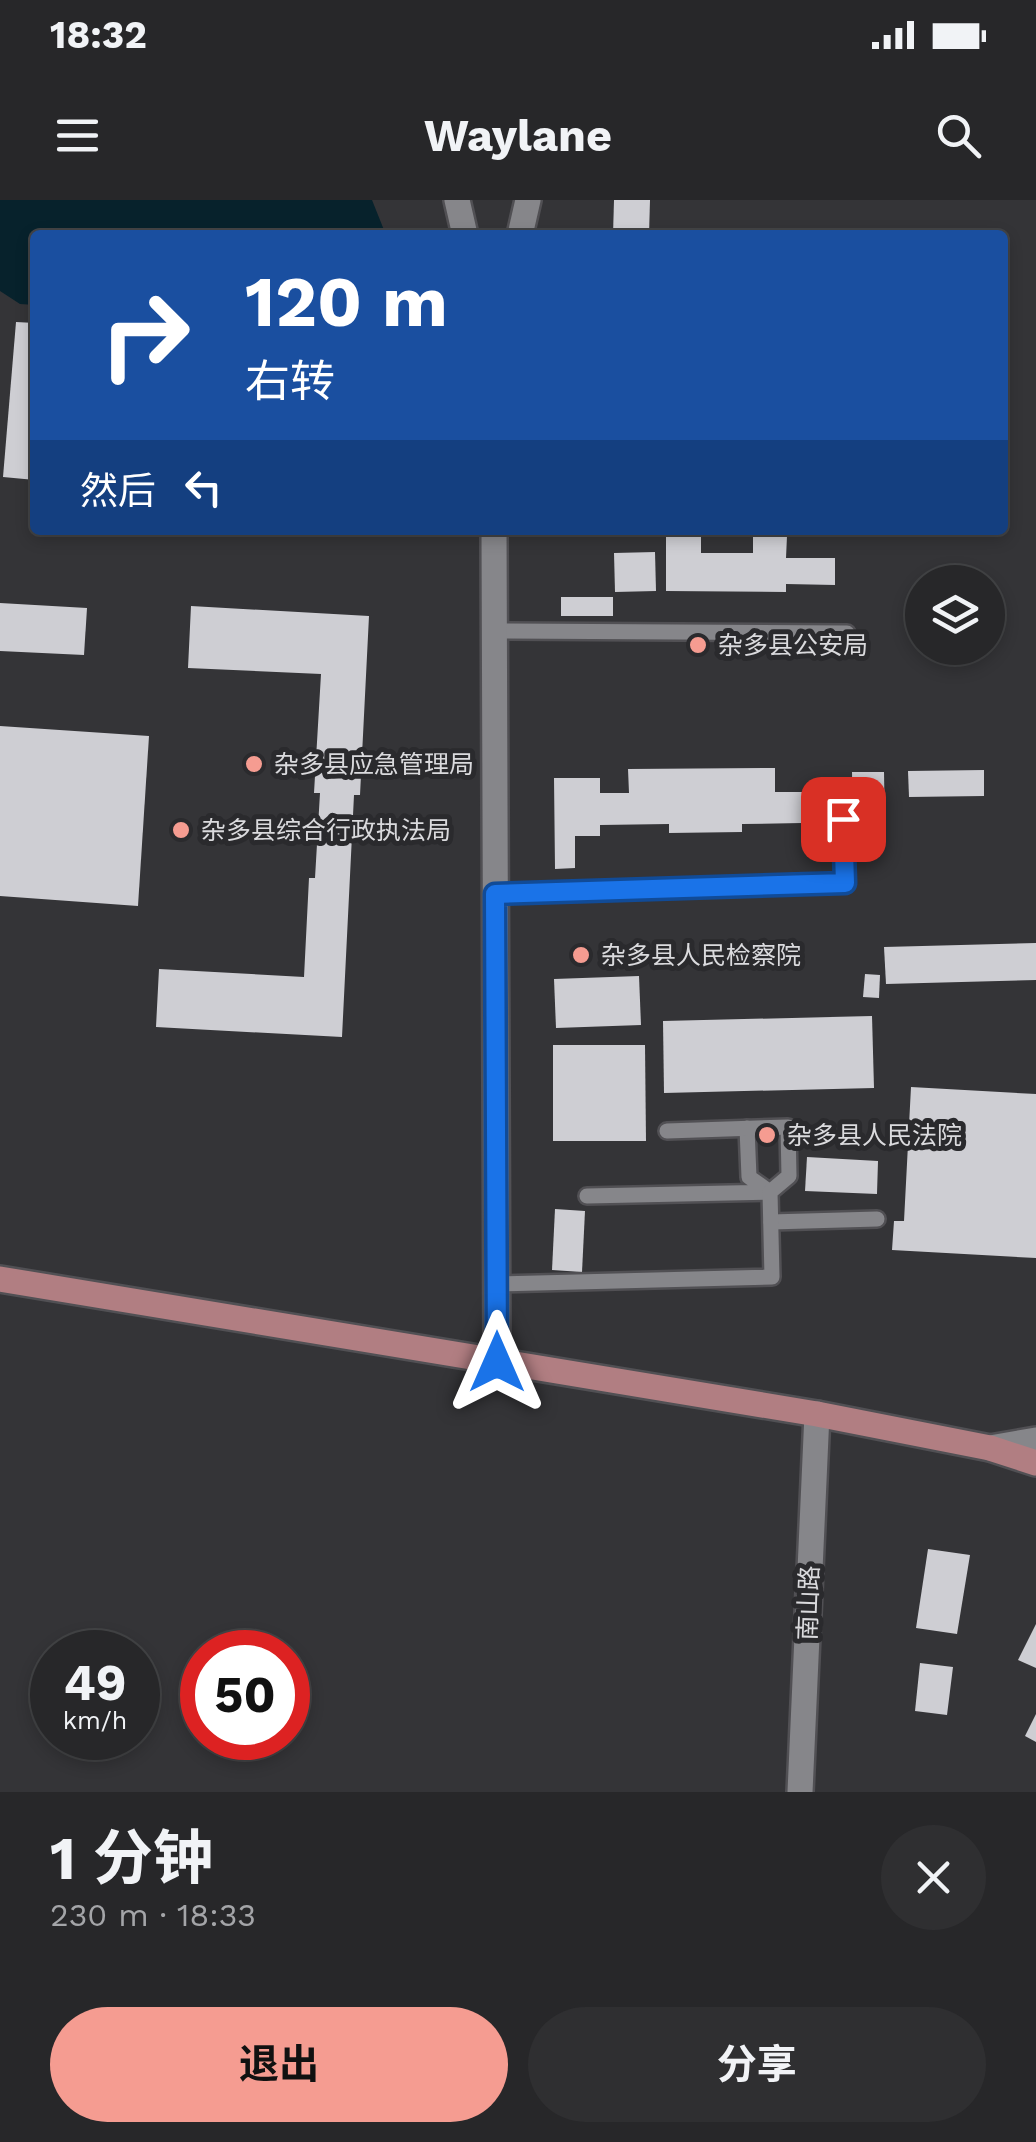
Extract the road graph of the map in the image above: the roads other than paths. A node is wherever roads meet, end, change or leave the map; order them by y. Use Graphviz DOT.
graph roads {
  1 [pos="456,200"];
  2 [pos="528,200"];
  3 [pos="464,230"];
  4 [pos="521,230"];
  5 [pos="494,535"];
  6 [pos="494,631"];
  7 [pos="848,632"];
  8 [pos="842,787"];
  9 [pos="495,894"];
  10 [pos="747,1128"];
  11 [pos="667,1130"];
  12 [pos="770,1192"];
  13 [pos="587,1196"];
  14 [pos="877,1219"];
  15 [pos="771,1222"];
  16 [pos="0,1279"];
  17 [pos="496,1284"];
  18 [pos="497,1362"];
  19 [pos="816,1414"];
  20 [pos="1036,1440"];
  21 [pos="990,1448"];
  22 [pos="1036,1463"];
  23 [pos="800,1792"];
  1 -- 3 [label="main road"];
  2 -- 4 [label="main road"];
  5 -- 6 [label="main road"];
  6 -- 7 [label="lane"];
  6 -- 9 [label="main road"];
  8 -- 9 [label="lane"];
  9 -- 17 [label="main road"];
  10 -- 11 [label="lane"];
  10 -- 12 [label="lane"];
  10 -- 12 [label="lane"];
  12 -- 13 [label="lane"];
  12 -- 15 [label="lane"];
  14 -- 15 [label="lane"];
  15 -- 17 [label="lane"];
  16 -- 18 [label="main road"];
  17 -- 18 [label="main road"];
  18 -- 19 [label="main road"];
  19 -- 21 [label="main road"];
  19 -- 23 [label="main road, 南山路"];
  20 -- 21 [label="main road"];
  21 -- 22 [label="main road"];
}
